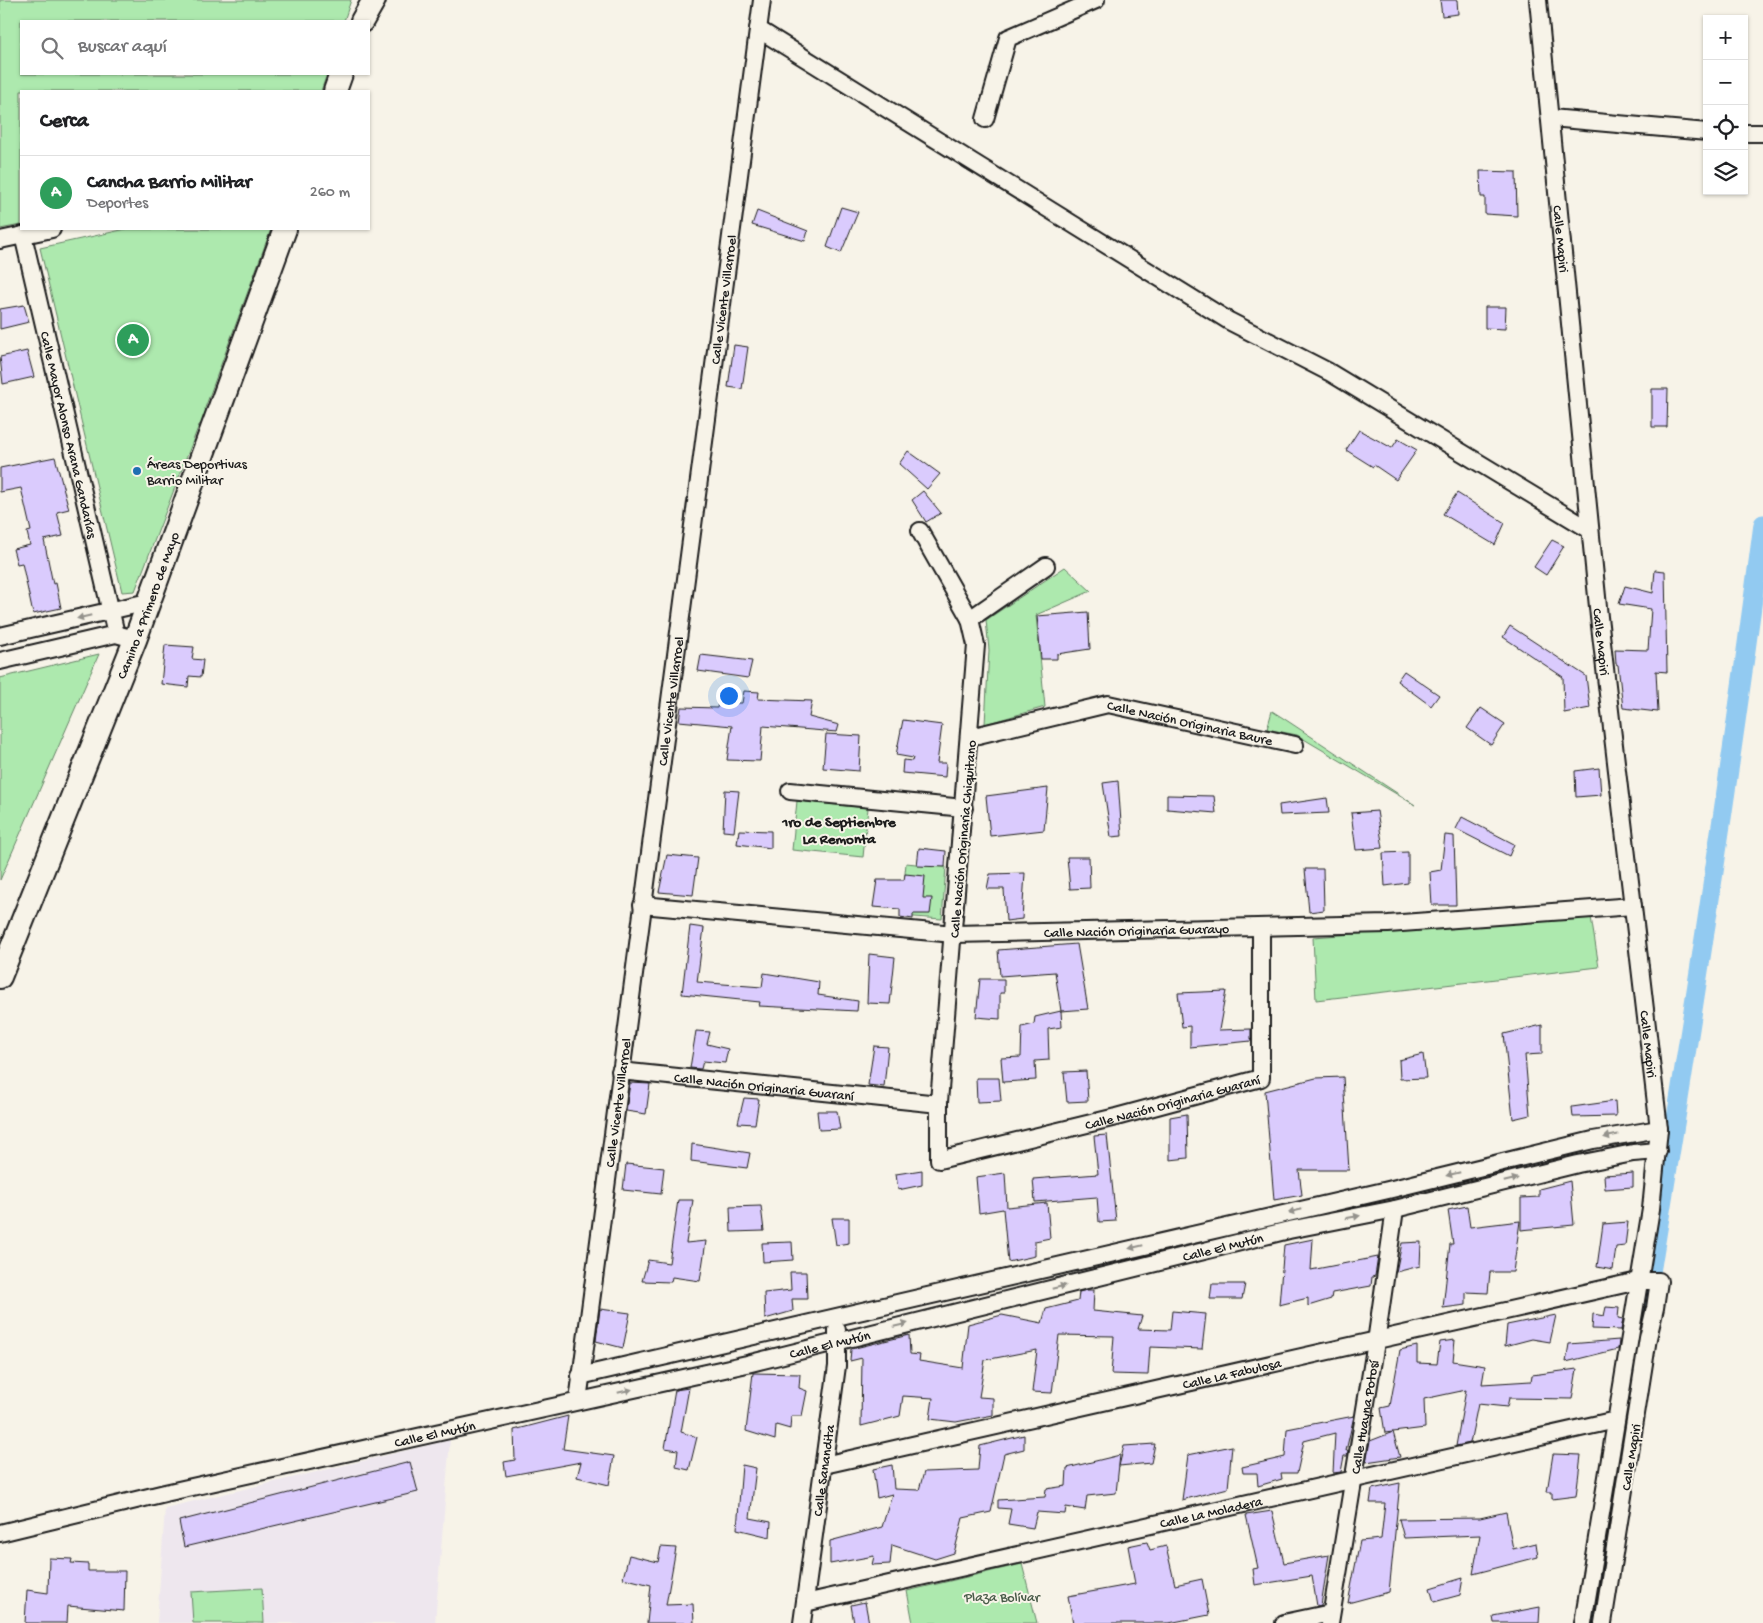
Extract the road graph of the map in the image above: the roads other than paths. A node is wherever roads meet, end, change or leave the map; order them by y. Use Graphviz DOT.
graph roads {
  1 [pos="374,0"];
  2 [pos="762,0"];
  3 [pos="1096,0"];
  4 [pos="1538,0"];
  5 [pos="363,20"];
  6 [pos="758,30"];
  7 [pos="341,75"];
  8 [pos="335,90"];
  9 [pos="1551,118"];
  10 [pos="985,119"];
  11 [pos="1703,132"];
  12 [pos="1748,133"];
  13 [pos="1763,133"];
  14 [pos="47,230"];
  15 [pos="285,230"];
  16 [pos="23,235"];
  17 [pos="0,240"];
  18 [pos="1590,530"];
  19 [pos="920,531"];
  20 [pos="1046,566"];
  21 [pos="148,602"];
  22 [pos="111,611"];
  23 [pos="970,619"];
  24 [pos="0,636"];
  25 [pos="125,637"];
  26 [pos="0,661"];
  27 [pos="970,737"];
  28 [pos="1295,745"];
  29 [pos="790,791"];
  30 [pos="964,808"];
  31 [pos="642,905"];
  32 [pos="1633,906"];
  33 [pos="1261,927"];
  34 [pos="954,934"];
  35 [pos="0,977"];
  36 [pos="620,1071"];
  37 [pos="939,1104"];
  38 [pos="1659,1129"];
  39 [pos="1658,1151"];
  40 [pos="939,1160"];
  41 [pos="1395,1210"];
  42 [pos="1638,1282"];
  43 [pos="838,1318"];
  44 [pos="836,1341"];
  45 [pos="1376,1342"];
  46 [pos="580,1376"];
  47 [pos="578,1402"];
  48 [pos="1616,1420"];
  49 [pos="824,1465"];
  50 [pos="1353,1481"];
  51 [pos="0,1533"];
  52 [pos="805,1603"];
  53 [pos="1331,1618"];
  54 [pos="802,1623"];
  55 [pos="1284,1623"];
  56 [pos="1583,1623"];
  57 [pos="1603,1623"];
  1 -- 5 [label="main road"];
  2 -- 6 [label="street, Calle Vicente Villarroel"];
  3 -- 10 [label="street"];
  4 -- 9 [label="street, Calle Mapiri"];
  6 -- 18 [label="street"];
  6 -- 31 [label="street, Calle Vicente Villarroel"];
  7 -- 8 [label="main road"];
  9 -- 11 [label="street"];
  9 -- 18 [label="street, Calle Mapiri"];
  12 -- 13 [label="street"];
  14 -- 16 [label="street"];
  15 -- 21 [label="main road, Camino a Primero de Mayo"];
  16 -- 17 [label="street"];
  16 -- 22 [label="street, Calle Mayor Alonso Arana Gandarías"];
  18 -- 32 [label="street, Calle Mapiri"];
  19 -- 23 [label="street, Calle Nación Originaria Chiquitano"];
  20 -- 23 [label="street"];
  21 -- 22 [label="street"];
  21 -- 25 [label="main road, Camino a Primero de Mayo"];
  22 -- 24 [label="street, one-way"];
  22 -- 25 [label="street, Calle Mayor Alonso Arana Gandarías"];
  23 -- 27 [label="street, Calle Nación Originaria Chiquitano"];
  25 -- 26 [label="street"];
  25 -- 35 [label="main road, Camino a Primero de Mayo"];
  27 -- 28 [label="street, Calle Nación Originaria Baure"];
  27 -- 30 [label="street, Calle Nación Originaria Chiquitano"];
  29 -- 30 [label="street"];
  30 -- 34 [label="street, Calle Nación Originaria Chiquitano"];
  31 -- 34 [label="street, Calle Nación Originaria Guarayo"];
  31 -- 36 [label="street, Calle Vicente Villarroel"];
  32 -- 33 [label="street, Calle Nación Originaria Guarayo"];
  32 -- 38 [label="street, Calle Mapiri"];
  33 -- 34 [label="street, Calle Nación Originaria Guarayo"];
  33 -- 40 [label="street, Calle Nación Originaria Guaraní"];
  34 -- 37 [label="street, Calle Nación Originaria Chiquitano"];
  36 -- 37 [label="street, Calle Nación Originaria Guaraní"];
  36 -- 46 [label="street, Calle Vicente Villarroel"];
  37 -- 40 [label="street, Calle Nación Originaria Chiquitano"];
  38 -- 39 [label="street, Calle Mapiri"];
  38 -- 43 [label="street, Calle El Mutún, one-way"];
  41 -- 39 [label="street, Calle El Mutún, one-way"];
  39 -- 42 [label="street, Calle Mapiri"];
  44 -- 41 [label="street, Calle El Mutún, one-way"];
  41 -- 45 [label="street, Calle Huayna Potosí"];
  42 -- 45 [label="street, Calle La Fabulosa"];
  42 -- 48 [label="street, Calle Mapiri"];
  42 -- 57 [label="street, Calle Mapiri"];
  43 -- 44 [label="street, Calle Sanandita"];
  43 -- 46 [label="street, Calle El Mutún"];
  47 -- 44 [label="street, Calle El Mutún, one-way"];
  44 -- 49 [label="street, Calle Sanandita"];
  45 -- 49 [label="street, Calle La Fabulosa"];
  45 -- 50 [label="street, Calle Huayna Potosí"];
  46 -- 47 [label="street, Calle Vicente Villarroel"];
  47 -- 51 [label="street, Calle El Mutún"];
  48 -- 50 [label="street, Calle La Moladera"];
  48 -- 56 [label="street, Calle Mapiri"];
  49 -- 52 [label="street, Calle Sanandita"];
  50 -- 52 [label="street, Calle La Moladera"];
  50 -- 53 [label="street, Calle Huayna Potosí"];
  52 -- 54 [label="street, Calle Sanandita"];
  53 -- 55 [label="street"];
}
